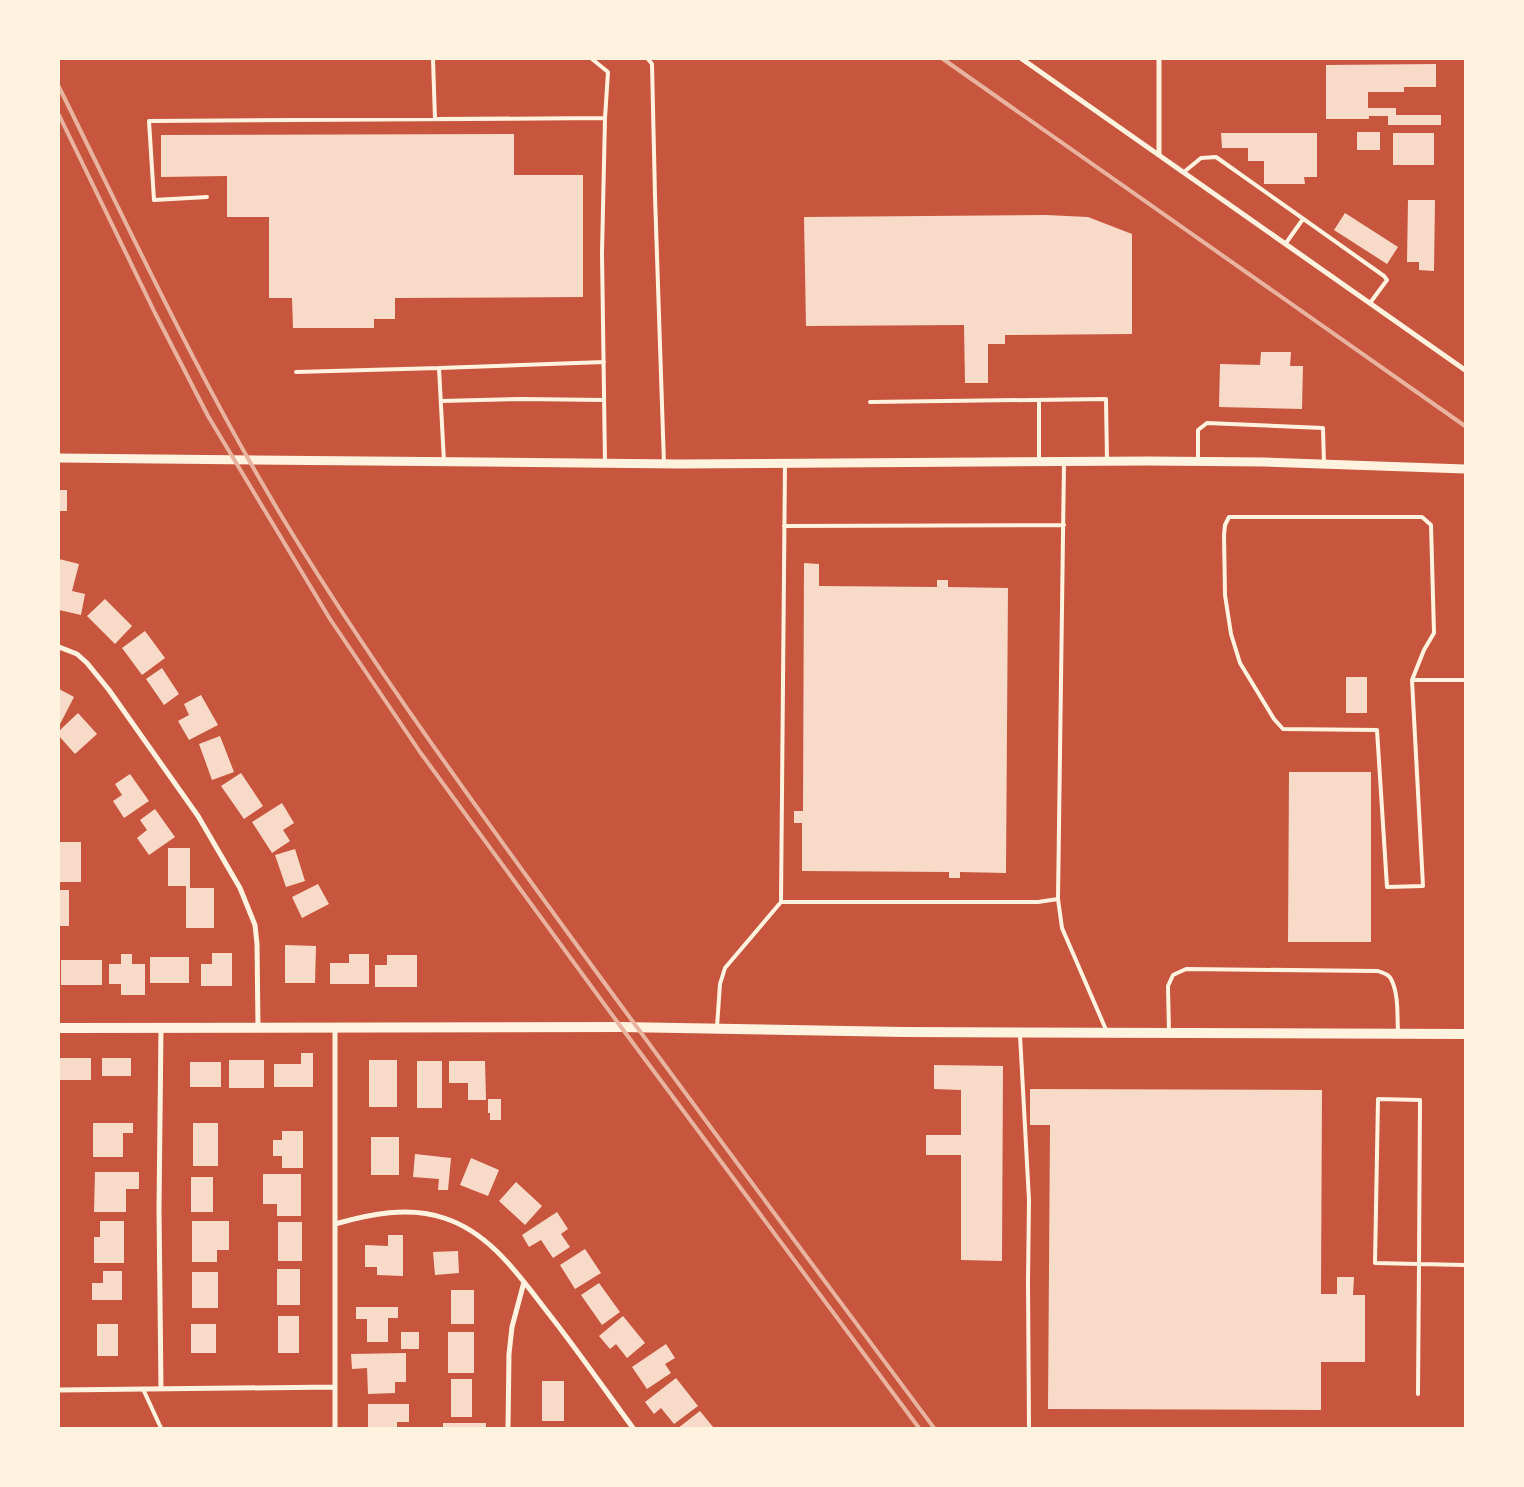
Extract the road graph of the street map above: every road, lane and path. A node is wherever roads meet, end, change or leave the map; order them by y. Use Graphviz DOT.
graph roads {
  1 [pos="433,59"];
  2 [pos="592,59"];
  3 [pos="648,59"];
  4 [pos="1022,59"];
  5 [pos="1159,59"];
  6 [pos="605,118"];
  7 [pos="435,119"];
  8 [pos="1160,154"];
  9 [pos="1184,172"];
  10 [pos="207,197"];
  11 [pos="1303,218"];
  12 [pos="1286,243"];
  13 [pos="1370,303"];
  14 [pos="604,362"];
  15 [pos="439,368"];
  16 [pos="1465,370"];
  17 [pos="296,372"];
  18 [pos="604,400"];
  19 [pos="1039,400"];
  20 [pos="441,401"];
  21 [pos="870,402"];
  22 [pos="59,458"];
  23 [pos="1038,461"];
  24 [pos="1064,461"];
  25 [pos="1107,461"];
  26 [pos="1198,461"];
  27 [pos="444,462"];
  28 [pos="785,463"];
  29 [pos="605,464"];
  30 [pos="664,464"];
  31 [pos="1324,465"];
  32 [pos="1465,470"];
  33 [pos="1064,525"];
  34 [pos="784,526"];
  35 [pos="59,647"];
  36 [pos="1412,680"];
  37 [pos="1465,680"];
  38 [pos="1058,899"];
  39 [pos="781,902"];
  40 [pos="161,1027"];
  41 [pos="258,1027"];
  42 [pos="335,1027"];
  43 [pos="59,1028"];
  44 [pos="717,1029"];
  45 [pos="1020,1032"];
  46 [pos="1107,1032"];
  47 [pos="1169,1032"];
  48 [pos="1398,1034"];
  49 [pos="1465,1034"];
  50 [pos="335,1224"];
  51 [pos="1419,1264"];
  52 [pos="1465,1265"];
  53 [pos="524,1282"];
  54 [pos="335,1387"];
  55 [pos="143,1389"];
  56 [pos="161,1389"];
  57 [pos="59,1390"];
  58 [pos="1418,1394"];
  59 [pos="161,1428"];
  60 [pos="335,1428"];
  61 [pos="508,1428"];
  62 [pos="633,1428"];
  63 [pos="1029,1428"];
  1 -- 7 [label="lane"];
  2 -- 6 [label="lane"];
  3 -- 30 [label="lane"];
  4 -- 8 [label="street"];
  5 -- 8 [label="street"];
  6 -- 7 [label="lane"];
  6 -- 14 [label="lane"];
  7 -- 10 [label="lane"];
  8 -- 9 [label="street"];
  9 -- 11 [label="lane"];
  9 -- 12 [label="street"];
  11 -- 12 [label="lane"];
  11 -- 13 [label="lane"];
  12 -- 13 [label="street"];
  13 -- 16 [label="street"];
  14 -- 15 [label="lane"];
  14 -- 18 [label="lane"];
  15 -- 17 [label="lane"];
  15 -- 20 [label="lane"];
  18 -- 20 [label="lane"];
  18 -- 29 [label="lane"];
  19 -- 21 [label="lane"];
  19 -- 23 [label="lane"];
  19 -- 25 [label="lane"];
  20 -- 27 [label="lane"];
  22 -- 27 [label="street"];
  23 -- 24 [label="street"];
  23 -- 28 [label="street"];
  24 -- 25 [label="street"];
  24 -- 33 [label="lane"];
  25 -- 26 [label="street"];
  26 -- 31 [label="street"];
  26 -- 31 [label="lane"];
  27 -- 29 [label="street"];
  28 -- 30 [label="street"];
  28 -- 34 [label="lane"];
  29 -- 30 [label="street"];
  31 -- 32 [label="street"];
  33 -- 34 [label="lane"];
  33 -- 38 [label="lane"];
  34 -- 39 [label="lane"];
  35 -- 41 [label="street"];
  36 -- 36 [label="lane"];
  36 -- 37 [label="lane"];
  38 -- 39 [label="lane"];
  38 -- 46 [label="lane"];
  39 -- 44 [label="lane"];
  40 -- 41 [label="main road"];
  40 -- 43 [label="main road"];
  40 -- 56 [label="street"];
  41 -- 42 [label="main road"];
  42 -- 44 [label="main road"];
  42 -- 50 [label="street"];
  44 -- 45 [label="main road"];
  45 -- 46 [label="main road"];
  45 -- 63 [label="lane"];
  46 -- 47 [label="main road"];
  47 -- 48 [label="main road"];
  47 -- 48 [label="lane"];
  48 -- 49 [label="main road"];
  50 -- 53 [label="street"];
  50 -- 54 [label="street"];
  51 -- 51 [label="lane"];
  51 -- 52 [label="lane"];
  51 -- 58 [label="lane"];
  53 -- 61 [label="street"];
  53 -- 62 [label="street"];
  54 -- 56 [label="street"];
  54 -- 60 [label="street"];
  55 -- 56 [label="street"];
  55 -- 57 [label="street"];
  55 -- 59 [label="lane"];
}
